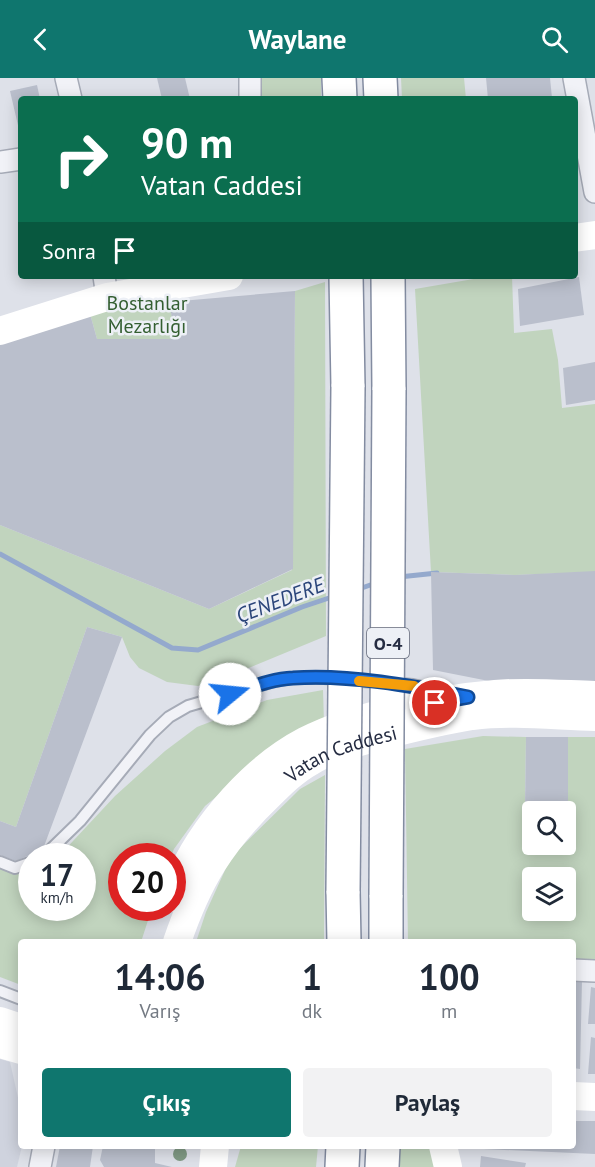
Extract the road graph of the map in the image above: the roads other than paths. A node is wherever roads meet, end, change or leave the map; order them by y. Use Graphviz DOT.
graph roads {
  1 [pos="66,78"];
  2 [pos="249,78"];
  3 [pos="339,78"];
  4 [pos="380,78"];
  5 [pos="574,78"];
  6 [pos="70,96"];
  7 [pos="250,96"];
  8 [pos="340,96"];
  9 [pos="381,96"];
  10 [pos="577,96"];
  11 [pos="578,100"];
  12 [pos="18,159"];
  13 [pos="0,162"];
  14 [pos="595,192"];
  15 [pos="595,235"];
  16 [pos="578,237"];
  17 [pos="192,279"];
  18 [pos="346,279"];
  19 [pos="388,279"];
  20 [pos="106,286"];
  21 [pos="0,331"];
  22 [pos="595,695"];
  23 [pos="470,707"];
  24 [pos="595,717"];
  25 [pos="57,843"];
  26 [pos="0,862"];
  27 [pos="186,864"];
  28 [pos="18,867"];
  29 [pos="165,921"];
  30 [pos="159,939"];
  31 [pos="178,939"];
  32 [pos="344,939"];
  33 [pos="386,939"];
  34 [pos="576,970"];
  35 [pos="595,971"];
  36 [pos="0,991"];
  37 [pos="18,998"];
  38 [pos="0,1021"];
  39 [pos="18,1027"];
  40 [pos="0,1044"];
  41 [pos="18,1049"];
  42 [pos="576,1096"];
  43 [pos="595,1097"];
  44 [pos="43,1149"];
  45 [pos="343,1149"];
  46 [pos="383,1149"];
  47 [pos="444,1149"];
  48 [pos="40,1167"];
  49 [pos="342,1167"];
  50 [pos="382,1167"];
  51 [pos="448,1167"];
  1 -- 6 [label="street"];
  2 -- 7 [label="street"];
  3 -- 8 [label="highway"];
  4 -- 9 [label="highway"];
  5 -- 10 [label="street"];
  11 -- 14 [label="street"];
  12 -- 13 [label="street"];
  15 -- 16 [label="main road"];
  17 -- 20 [label="main road"];
  18 -- 32 [label="highway, O-4, bridge"];
  19 -- 33 [label="highway, O-4, bridge"];
  20 -- 21 [label="main road"];
  22 -- 23 [label="main road, Vatan Caddesi"];
  23 -- 24 [label="main road, Vatan Caddesi"];
  23 -- 25 [label="lane"];
  23 -- 27 [label="main road, Vatan Caddesi"];
  23 -- 31 [label="main road, Vatan Caddesi"];
  26 -- 28 [label="lane"];
  29 -- 30 [label="main road"];
  34 -- 35 [label="street"];
  36 -- 37 [label="lane"];
  38 -- 39 [label="main road"];
  40 -- 41 [label="main road"];
  42 -- 43 [label="main road"];
  44 -- 48 [label="street"];
  45 -- 49 [label="highway"];
  46 -- 50 [label="highway"];
  47 -- 51 [label="main road"];
}
